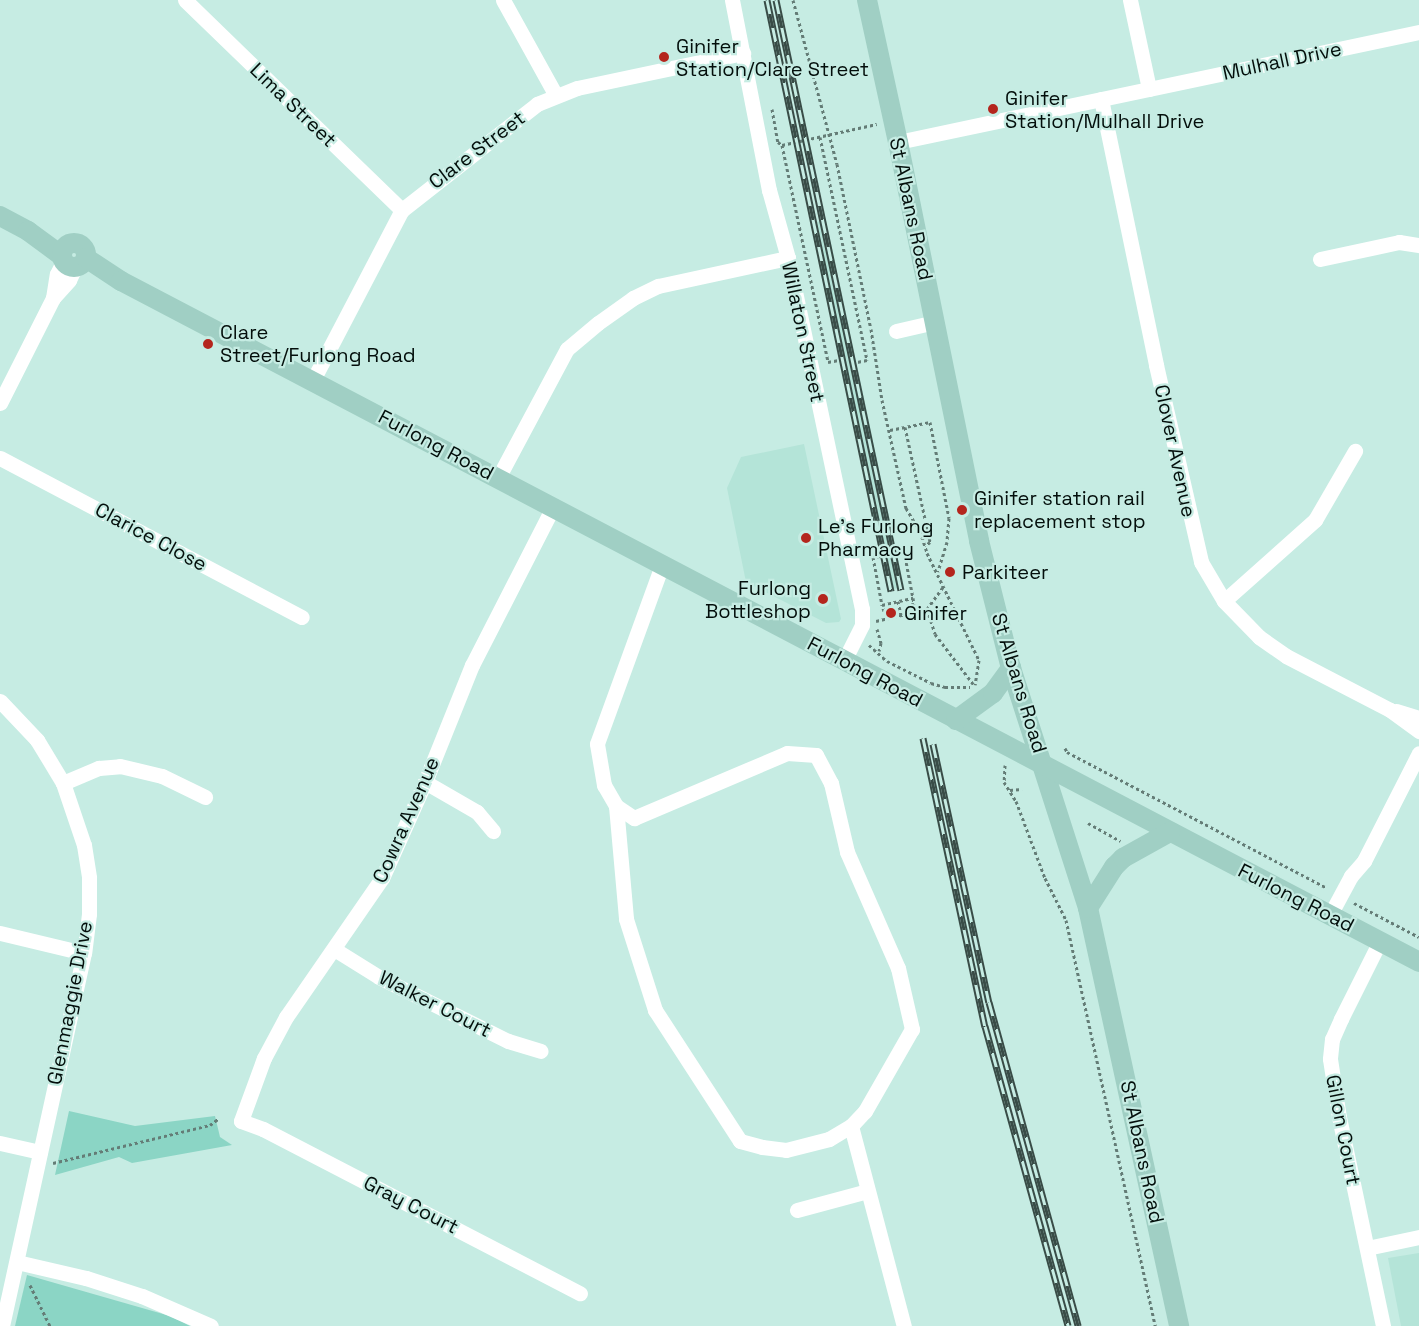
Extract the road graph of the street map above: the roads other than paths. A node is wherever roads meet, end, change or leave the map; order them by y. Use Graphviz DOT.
graph roads {
  1 [pos="185,0"];
  2 [pos="503,0"];
  3 [pos="732,0"];
  4 [pos="867,0"];
  5 [pos="1130,0"];
  6 [pos="1419,32"];
  7 [pos="743,53"];
  8 [pos="1149,88"];
  9 [pos="555,94"];
  10 [pos="1101,99"];
  11 [pos="898,142"];
  12 [pos="402,210"];
  13 [pos="0,216"];
  14 [pos="1419,245"];
  15 [pos="73,258"];
  16 [pos="788,258"];
  17 [pos="1320,259"];
  18 [pos="934,322"];
  19 [pos="896,331"];
  20 [pos="313,380"];
  21 [pos="0,403"];
  22 [pos="1355,451"];
  23 [pos="0,458"];
  24 [pos="498,478"];
  25 [pos="553,507"];
  26 [pos="662,565"];
  27 [pos="1224,601"];
  28 [pos="302,616"];
  29 [pos="844,661"];
  30 [pos="1011,668"];
  31 [pos="0,701"];
  32 [pos="1390,710"];
  33 [pos="952,718"];
  34 [pos="1419,718"];
  35 [pos="1419,732"];
  36 [pos="1419,753"];
  37 [pos="1044,767"];
  38 [pos="425,782"];
  39 [pos="63,783"];
  40 [pos="205,797"];
  41 [pos="616,806"];
  42 [pos="494,831"];
  43 [pos="1170,832"];
  44 [pos="1088,908"];
  45 [pos="1330,915"];
  46 [pos="0,933"];
  47 [pos="1380,941"];
  48 [pos="334,949"];
  49 [pos="84,953"];
  50 [pos="1419,962"];
  51 [pos="541,1051"];
  52 [pos="241,1121"];
  53 [pos="851,1126"];
  54 [pos="0,1143"];
  55 [pos="40,1152"];
  56 [pos="868,1191"];
  57 [pos="797,1210"];
  58 [pos="1419,1237"];
  59 [pos="1367,1248"];
  60 [pos="17,1262"];
  61 [pos="580,1293"];
  62 [pos="2,1326"];
  63 [pos="211,1326"];
  64 [pos="904,1326"];
  65 [pos="1179,1326"];
  66 [pos="1383,1326"];
  1 -- 12 [label="street, Lima Street"];
  2 -- 9 [label="street"];
  3 -- 7 [label="street, Willaton Street"];
  4 -- 11 [label="main road, St Albans Road"];
  5 -- 8 [label="street"];
  6 -- 8 [label="street, Mulhall Drive"];
  7 -- 9 [label="street, Clare Street"];
  7 -- 16 [label="street, Willaton Street"];
  8 -- 10 [label="street, Mulhall Drive"];
  9 -- 12 [label="street, Clare Street"];
  10 -- 11 [label="street, Mulhall Drive"];
  10 -- 27 [label="street, Clover Avenue"];
  11 -- 18 [label="main road, St Albans Road"];
  12 -- 20 [label="street, Clare Street"];
  13 -- 15 [label="main road, Furlong Road"];
  14 -- 17 [label="street"];
  15 -- 20 [label="main road, Furlong Road"];
  15 -- 21 [label="street"];
  16 -- 24 [label="street"];
  16 -- 29 [label="street, Willaton Street"];
  18 -- 19 [label="street"];
  18 -- 30 [label="main road, St Albans Road"];
  20 -- 24 [label="main road, Furlong Road"];
  22 -- 27 [label="street"];
  23 -- 28 [label="street, Clarice Close"];
  24 -- 25 [label="main road, Furlong Road"];
  25 -- 26 [label="main road, Furlong Road"];
  25 -- 38 [label="street, Cowra Avenue"];
  26 -- 29 [label="main road, Furlong Road"];
  26 -- 41 [label="street"];
  27 -- 32 [label="street, Clover Avenue"];
  29 -- 33 [label="main road, Furlong Road"];
  30 -- 33 [label="main road"];
  30 -- 37 [label="main road, St Albans Road"];
  31 -- 39 [label="street, Glenmaggie Drive"];
  32 -- 34 [label="street, Clover Avenue"];
  32 -- 35 [label="street, Clover Avenue"];
  33 -- 37 [label="main road, Furlong Road"];
  36 -- 45 [label="street"];
  37 -- 43 [label="main road, Furlong Road"];
  37 -- 44 [label="main road, St Albans Road"];
  38 -- 42 [label="street"];
  38 -- 48 [label="street, Cowra Avenue"];
  39 -- 40 [label="street"];
  39 -- 49 [label="street, Glenmaggie Drive"];
  41 -- 53 [label="street"];
  41 -- 53 [label="street"];
  43 -- 44 [label="main road"];
  43 -- 45 [label="main road, Furlong Road"];
  44 -- 65 [label="main road, St Albans Road"];
  45 -- 47 [label="main road, Furlong Road"];
  46 -- 49 [label="street"];
  47 -- 50 [label="main road, Furlong Road"];
  47 -- 59 [label="street, Gillon Court"];
  48 -- 51 [label="street, Walker Court"];
  48 -- 52 [label="street, Cowra Avenue"];
  49 -- 55 [label="street, Glenmaggie Drive"];
  52 -- 61 [label="street, Gray Court"];
  53 -- 56 [label="street"];
  54 -- 55 [label="street"];
  55 -- 60 [label="street, Glenmaggie Drive"];
  56 -- 57 [label="street"];
  56 -- 64 [label="street"];
  58 -- 59 [label="street"];
  59 -- 66 [label="street, Gillon Court"];
  60 -- 62 [label="street, Glenmaggie Drive"];
  60 -- 63 [label="street"];
}
